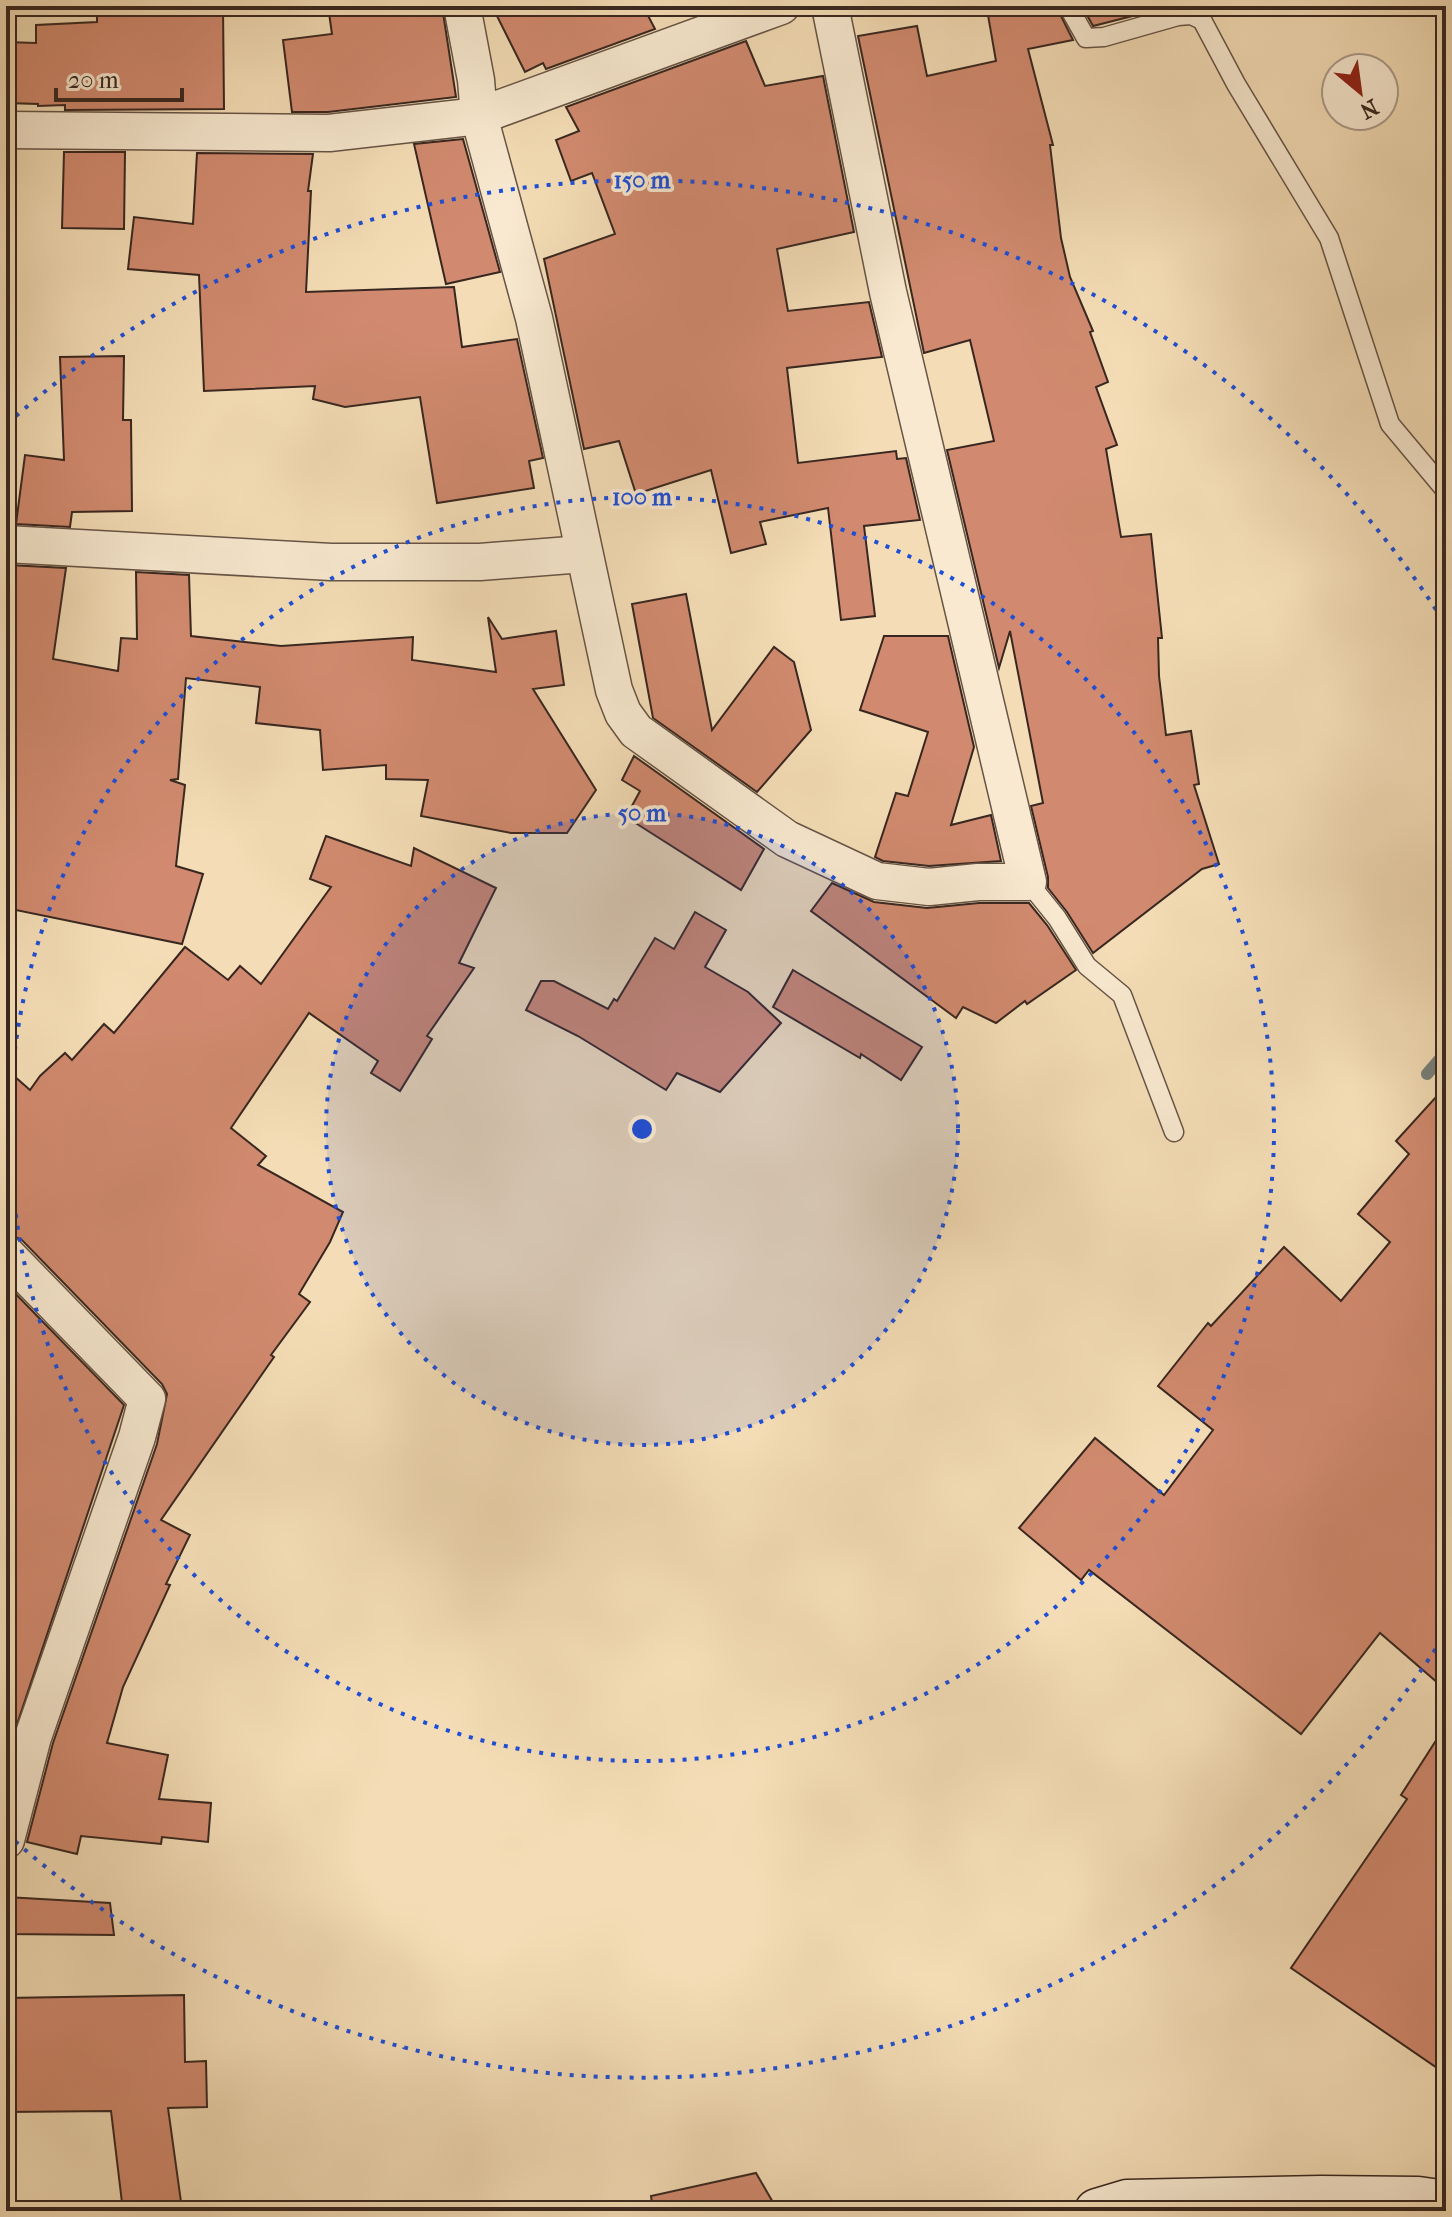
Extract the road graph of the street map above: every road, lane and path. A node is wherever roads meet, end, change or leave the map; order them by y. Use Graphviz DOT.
graph roads {
  1 [pos="462,6"];
  2 [pos="781,6"];
  3 [pos="830,6"];
  4 [pos="1068,6"];
  5 [pos="479,116"];
  6 [pos="6,130"];
  7 [pos="1446,491"];
  8 [pos="6,544"];
  9 [pos="583,554"];
  10 [pos="1028,882"];
  11 [pos="1174,1132"];
  12 [pos="6,1254"];
  13 [pos="6,1840"];
  14 [pos="1437,2196"];
  15 [pos="1320,2205"];
  16 [pos="1097,2211"];
  1 -- 5 [label="street"];
  2 -- 5 [label="street"];
  3 -- 10 [label="street"];
  4 -- 7 [label="lane"];
  5 -- 6 [label="street"];
  5 -- 9 [label="street"];
  8 -- 9 [label="street"];
  9 -- 10 [label="street"];
  10 -- 11 [label="lane"];
  12 -- 13 [label="street"];
  14 -- 15 [label="street"];
  15 -- 16 [label="street"];
}
